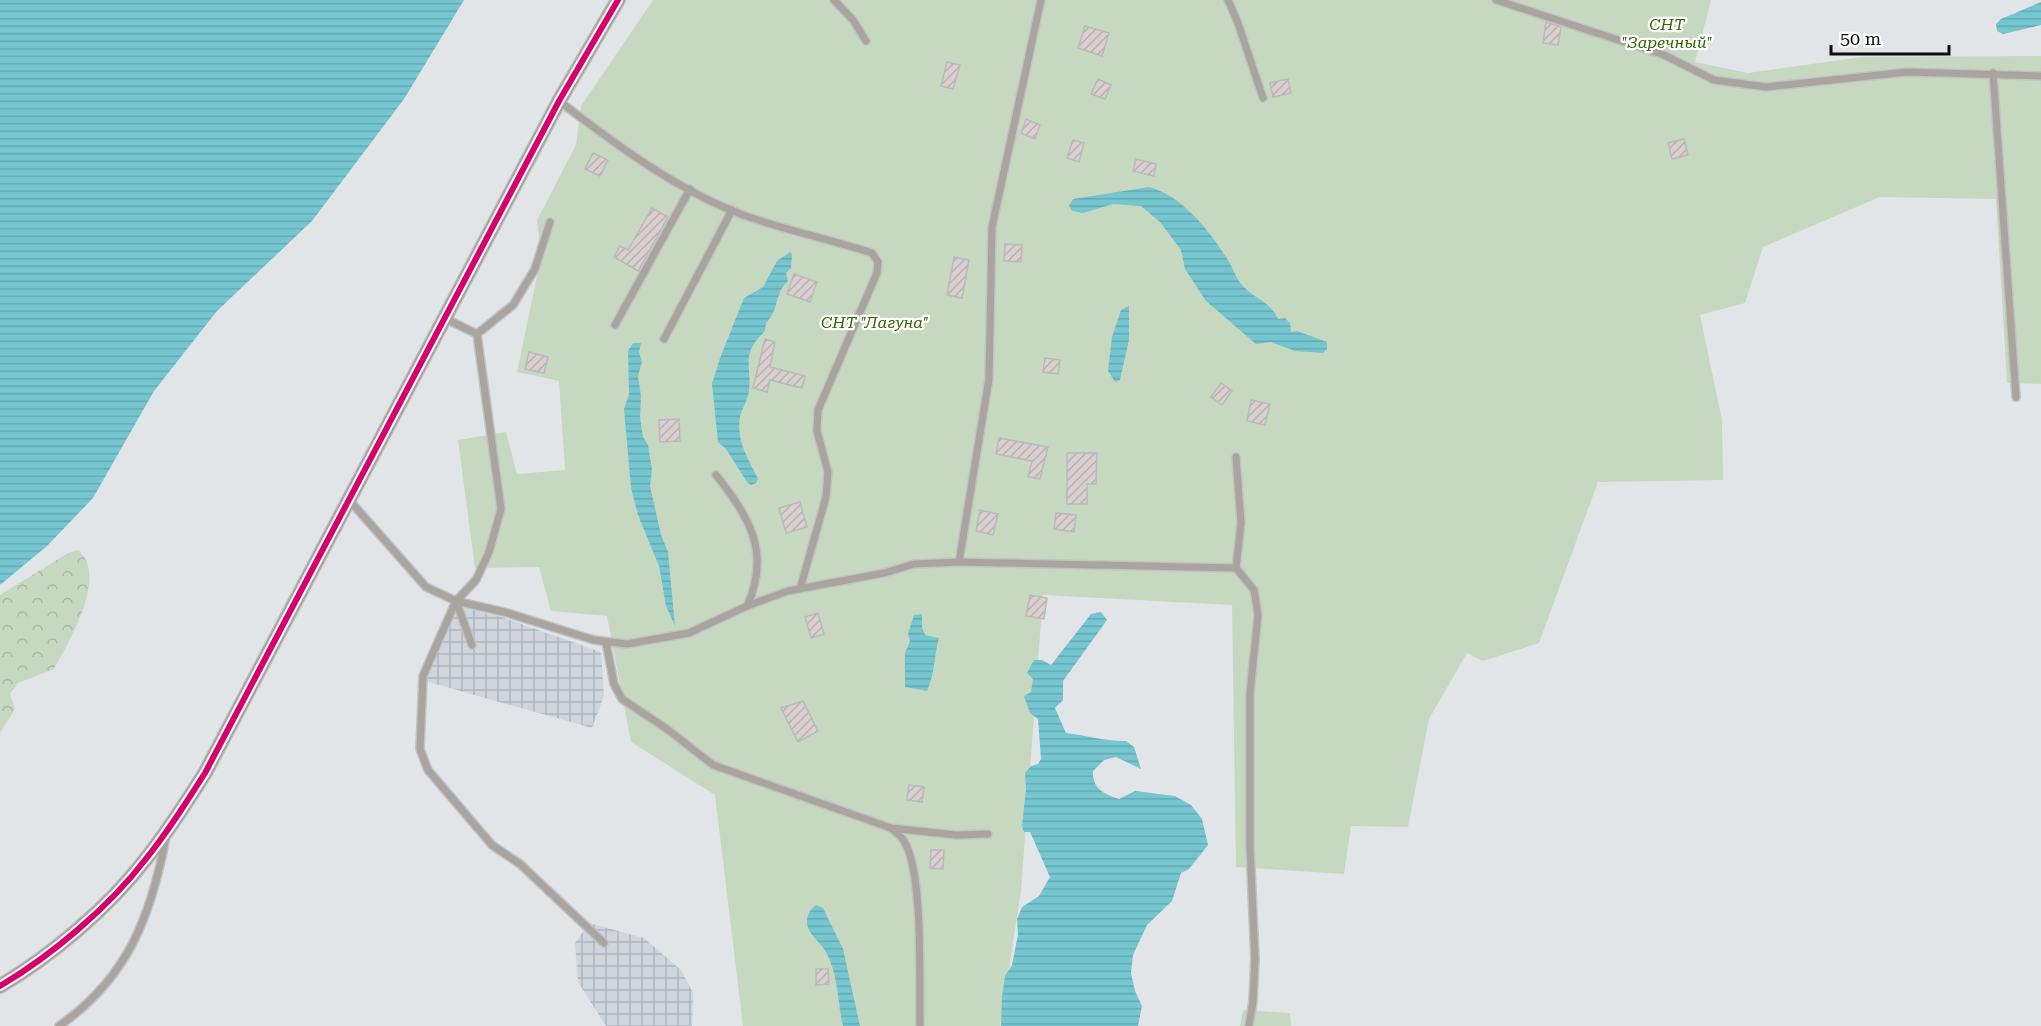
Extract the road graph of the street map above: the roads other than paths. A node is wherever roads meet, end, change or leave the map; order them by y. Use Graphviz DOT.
graph roads {
  1 [pos="618,0"];
  2 [pos="834,0"];
  3 [pos="1041,0"];
  4 [pos="1228,0"];
  5 [pos="1496,0"];
  6 [pos="866,41"];
  7 [pos="1993,73"];
  8 [pos="2041,75"];
  9 [pos="1263,98"];
  10 [pos="559,101"];
  11 [pos="690,189"];
  12 [pos="732,210"];
  13 [pos="550,222"];
  14 [pos="444,318"];
  15 [pos="615,325"];
  16 [pos="477,334"];
  17 [pos="664,339"];
  18 [pos="2016,397"];
  19 [pos="1236,457"];
  20 [pos="716,475"];
  21 [pos="350,501"];
  22 [pos="959,562"];
  23 [pos="1236,568"];
  24 [pos="800,589"];
  25 [pos="456,601"];
  26 [pos="747,606"];
  27 [pos="606,642"];
  28 [pos="472,645"];
  29 [pos="891,828"];
  30 [pos="168,831"];
  31 [pos="988,834"];
  32 [pos="604,943"];
  33 [pos="0,987"];
  34 [pos="59,1026"];
  35 [pos="920,1026"];
  36 [pos="1249,1026"];
  1 -- 10 [label="street"];
  2 -- 6 [label="lane"];
  3 -- 22 [label="lane"];
  4 -- 9 [label="lane"];
  5 -- 7 [label="lane"];
  7 -- 8 [label="lane"];
  7 -- 18 [label="lane"];
  10 -- 11 [label="lane"];
  10 -- 14 [label="street"];
  11 -- 12 [label="lane"];
  11 -- 15 [label="lane"];
  12 -- 17 [label="lane"];
  12 -- 24 [label="lane"];
  13 -- 16 [label="lane"];
  14 -- 16 [label="lane"];
  14 -- 21 [label="street"];
  16 -- 25 [label="lane"];
  19 -- 23 [label="lane"];
  20 -- 26 [label="lane"];
  21 -- 25 [label="lane"];
  21 -- 30 [label="street"];
  22 -- 23 [label="lane"];
  22 -- 24 [label="lane"];
  23 -- 36 [label="lane"];
  24 -- 26 [label="lane"];
  25 -- 27 [label="lane"];
  25 -- 28 [label="lane"];
  25 -- 32 [label="lane"];
  26 -- 27 [label="lane"];
  27 -- 29 [label="lane"];
  29 -- 31 [label="lane"];
  29 -- 35 [label="lane"];
  30 -- 33 [label="street"];
  30 -- 34 [label="lane"];
}
